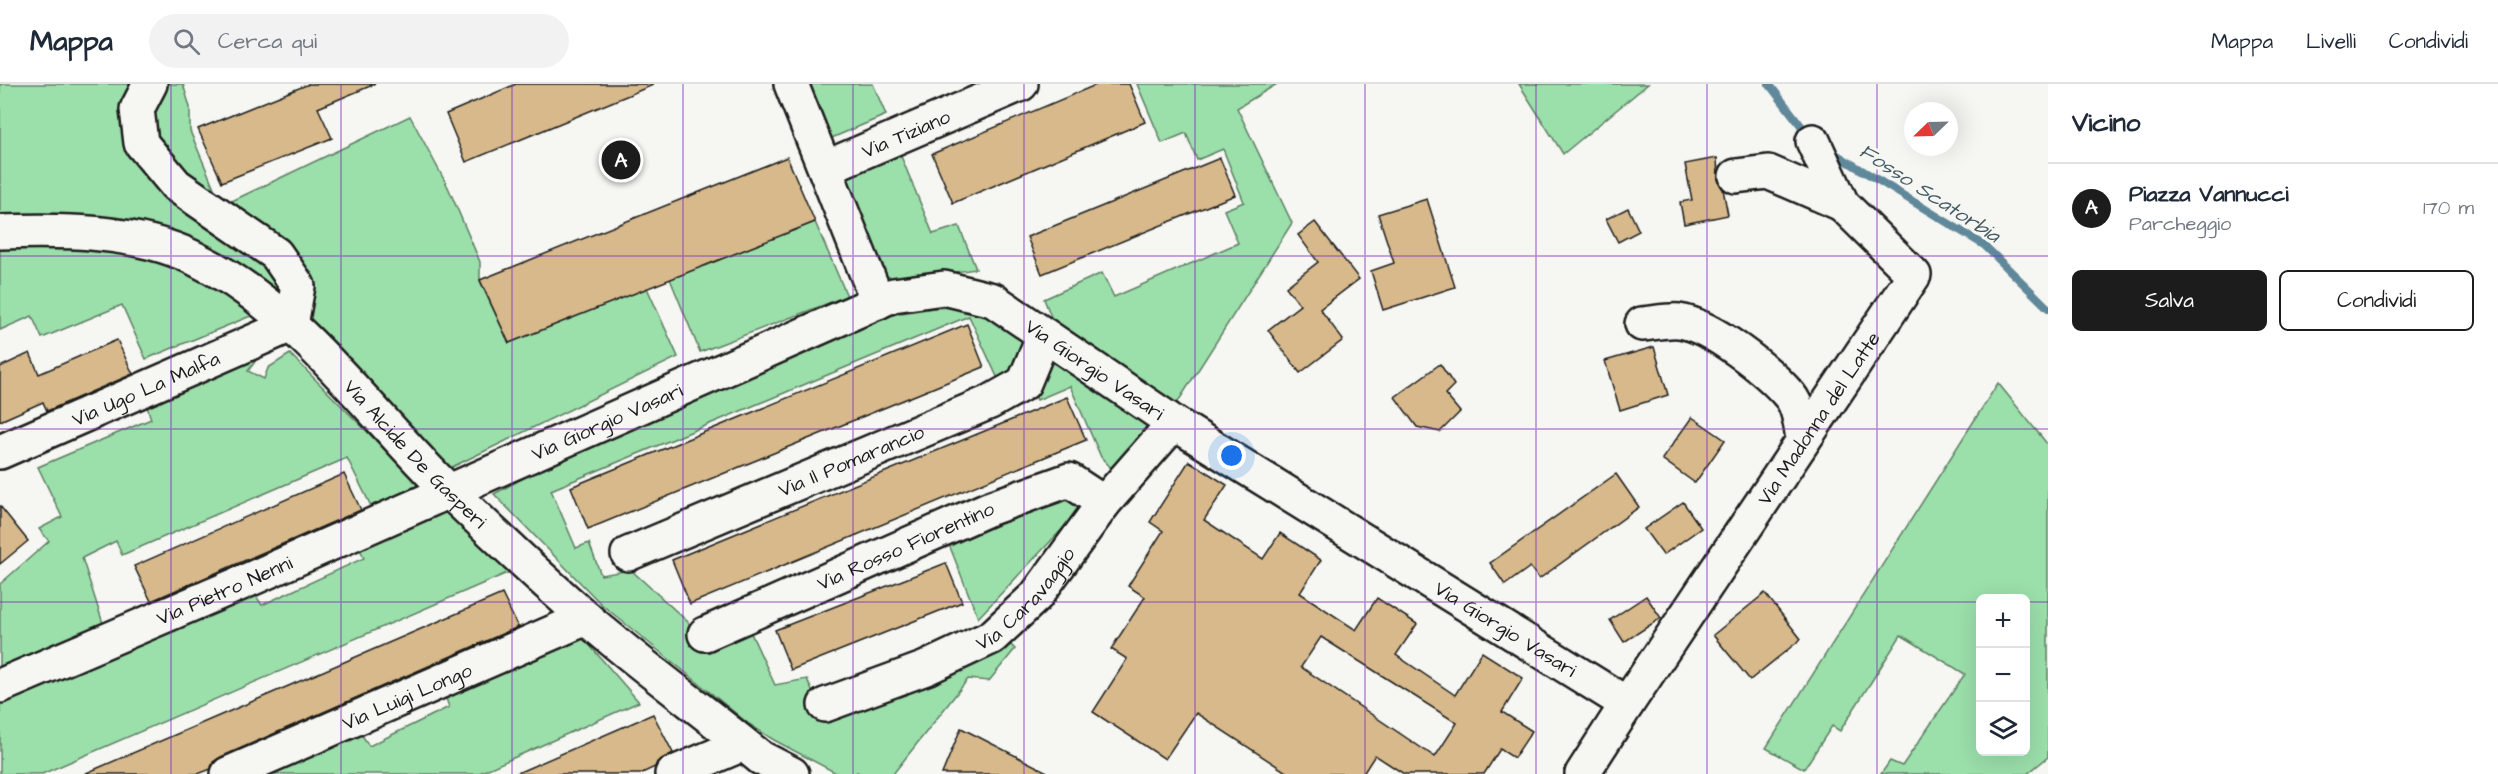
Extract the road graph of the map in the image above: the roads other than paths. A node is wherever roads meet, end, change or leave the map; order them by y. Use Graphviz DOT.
graph roads {
  1 [pos="150,84"];
  2 [pos="791,84"];
  3 [pos="1021,84"];
  4 [pos="1813,141"];
  5 [pos="825,168"];
  6 [pos="1736,176"];
  7 [pos="1842,204"];
  8 [pos="0,232"];
  9 [pos="878,302"];
  10 [pos="1642,324"];
  11 [pos="291,325"];
  12 [pos="1044,335"];
  13 [pos="1174,423"];
  14 [pos="1803,440"];
  15 [pos="0,452"];
  16 [pos="449,492"];
  17 [pos="1104,503"];
  18 [pos="628,554"];
  19 [pos="586,618"];
  20 [pos="705,634"];
  21 [pos="0,686"];
  22 [pos="1627,704"];
  23 [pos="825,705"];
  24 [pos="752,759"];
  25 [pos="228,774"];
  26 [pos="672,774"];
  27 [pos="792,774"];
  28 [pos="1582,774"];
  1 -- 11 [label="street"];
  2 -- 5 [label="street"];
  3 -- 5 [label="street, Via Tiziano"];
  4 -- 7 [label="street, Via Madonna del Latte"];
  5 -- 9 [label="street"];
  6 -- 7 [label="street"];
  7 -- 14 [label="street, Via Madonna del Latte"];
  8 -- 11 [label="street, Via Alcide De Gasperi"];
  9 -- 12 [label="street, Via Giorgio Vasari"];
  9 -- 16 [label="street, Via Giorgio Vasari"];
  10 -- 14 [label="street"];
  11 -- 15 [label="street, Via Ugo La Malfa"];
  11 -- 16 [label="street, Via Alcide De Gasperi"];
  12 -- 13 [label="street, Via Giorgio Vasari"];
  12 -- 18 [label="street, Via Il Pomarancio"];
  13 -- 17 [label="street, Via Caravaggio"];
  13 -- 22 [label="street, Via Giorgio Vasari"];
  14 -- 22 [label="street, Via Madonna del Latte"];
  16 -- 19 [label="street, Via Alcide De Gasperi"];
  16 -- 21 [label="street, Via Pietro Nenni"];
  17 -- 20 [label="street, Via Rosso Fiorentino"];
  17 -- 23 [label="street, Via Caravaggio"];
  19 -- 24 [label="street, Via Alcide De Gasperi"];
  19 -- 25 [label="street, Via Luigi Longo"];
  22 -- 28 [label="street"];
  24 -- 26 [label="street"];
  24 -- 27 [label="street, Via Alcide De Gasperi"];
}
